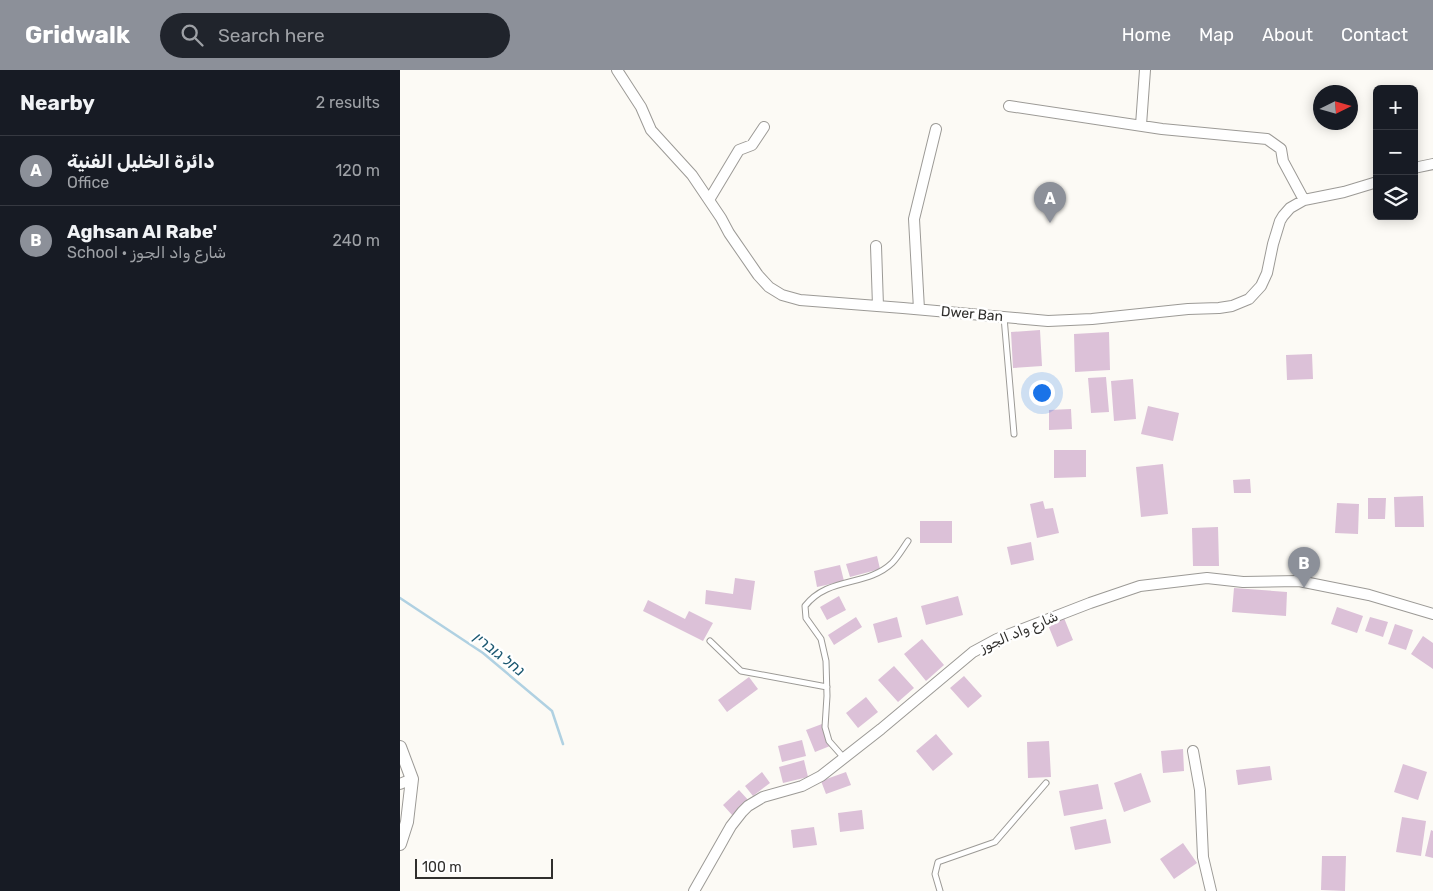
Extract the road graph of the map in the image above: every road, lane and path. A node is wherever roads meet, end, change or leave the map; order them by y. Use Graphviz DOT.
graph roads {
  1 [pos="616,70"];
  2 [pos="1145,70"];
  3 [pos="1009,106"];
  4 [pos="1142,126"];
  5 [pos="764,127"];
  6 [pos="936,129"];
  7 [pos="1433,164"];
  8 [pos="1418,167"];
  9 [pos="1373,183"];
  10 [pos="709,200"];
  11 [pos="1304,200"];
  12 [pos="876,246"];
  13 [pos="878,306"];
  14 [pos="919,309"];
  15 [pos="1004,317"];
  16 [pos="1014,434"];
  17 [pos="908,541"];
  18 [pos="1433,614"];
  19 [pos="710,641"];
  20 [pos="827,687"];
  21 [pos="400,747"];
  22 [pos="1193,751"];
  23 [pos="844,758"];
  24 [pos="412,779"];
  25 [pos="400,784"];
  26 [pos="1046,784"];
  27 [pos="400,844"];
  28 [pos="694,891"];
  29 [pos="940,891"];
  30 [pos="1211,891"];
  1 -- 10 [label="street, Dwer Ban"];
  2 -- 4 [label="street"];
  3 -- 4 [label="street"];
  4 -- 11 [label="street"];
  5 -- 10 [label="street"];
  6 -- 14 [label="street"];
  7 -- 8 [label="street"];
  9 -- 11 [label="street, Dwer Ban"];
  10 -- 13 [label="street, Dwer Ban"];
  11 -- 15 [label="street, Dwer Ban"];
  12 -- 13 [label="street"];
  13 -- 14 [label="street, Dwer Ban"];
  14 -- 15 [label="street, Dwer Ban"];
  15 -- 16 [label="lane"];
  17 -- 20 [label="lane"];
  18 -- 23 [label="street, شارع واد الجوز"];
  19 -- 20 [label="lane"];
  20 -- 23 [label="lane"];
  21 -- 24 [label="street"];
  22 -- 30 [label="street"];
  23 -- 28 [label="street, شارع واد الجوز"];
  24 -- 25 [label="street"];
  24 -- 27 [label="street"];
  26 -- 29 [label="lane"];
}
